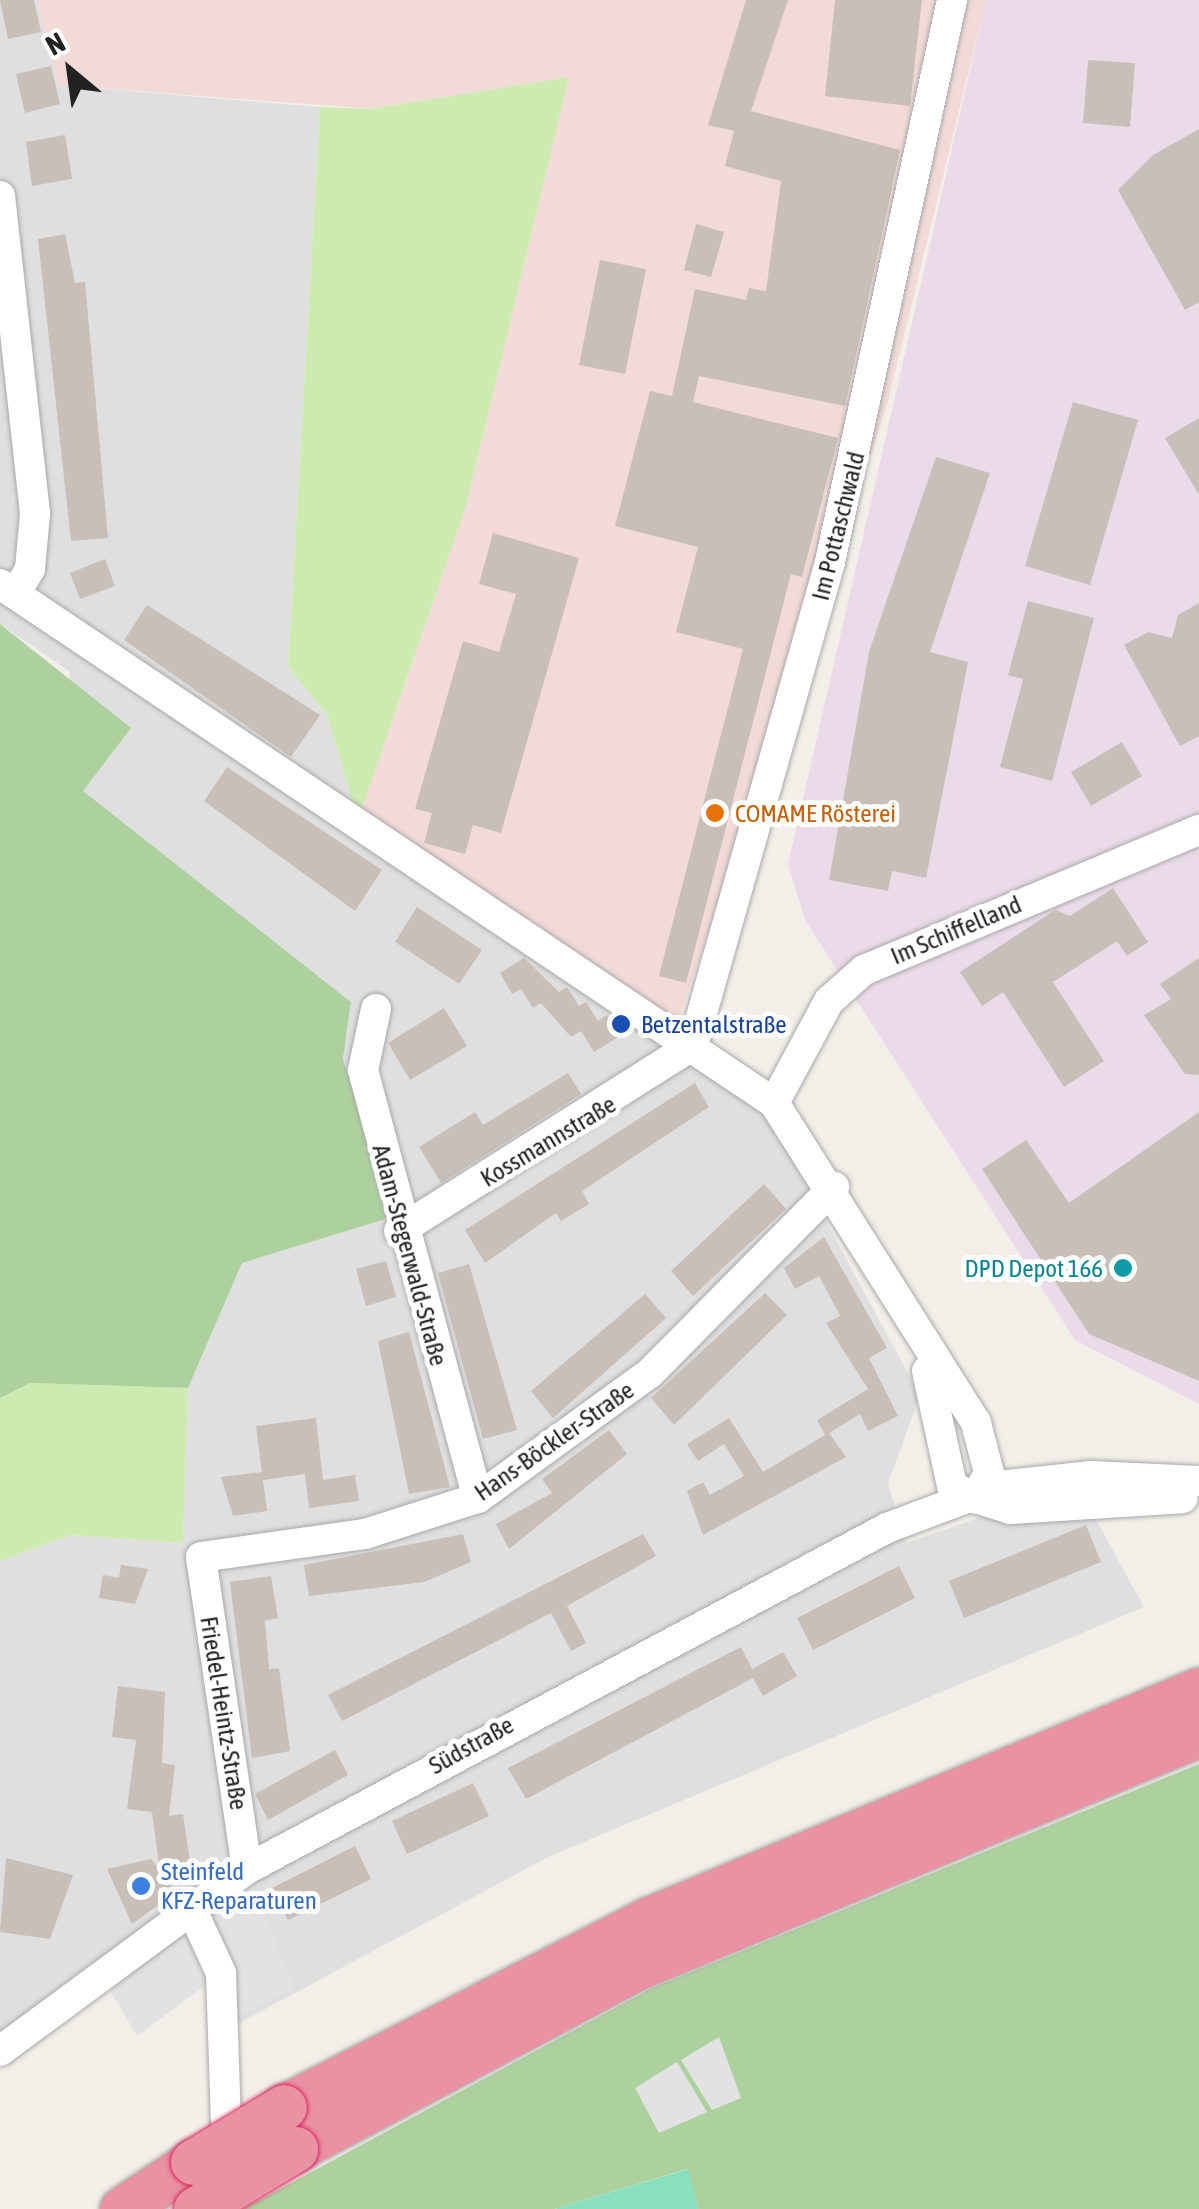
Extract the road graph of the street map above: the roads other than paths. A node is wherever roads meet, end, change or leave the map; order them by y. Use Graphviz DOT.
graph roads {
  1 [pos="952,0"];
  2 [pos="0,196"];
  3 [pos="8,589"];
  4 [pos="1199,830"];
  5 [pos="376,1010"];
  6 [pos="694,1045"];
  7 [pos="774,1103"];
  8 [pos="834,1186"];
  9 [pos="400,1231"];
  10 [pos="914,1325"];
  11 [pos="1199,1481"];
  12 [pos="478,1498"];
  13 [pos="975,1498"];
  14 [pos="1199,1498"];
  15 [pos="201,1557"];
  16 [pos="1199,1690"];
  17 [pos="1199,1734"];
  18 [pos="248,1869"];
  19 [pos="191,1908"];
  20 [pos="0,2051"];
  21 [pos="290,2128"];
  22 [pos="122,2209"];
  23 [pos="196,2209"];
  24 [pos="228,2209"];
  1 -- 6 [label="street, Im Pottaschwald"];
  2 -- 3 [label="street"];
  3 -- 6 [label="street"];
  4 -- 7 [label="street, Im Schiffelland"];
  5 -- 9 [label="street, Adam-Stegerwald-Straße"];
  6 -- 7 [label="street"];
  6 -- 9 [label="street, Kossmannstraße"];
  7 -- 8 [label="street"];
  8 -- 10 [label="street"];
  8 -- 12 [label="street, Hans-Böckler-Straße"];
  9 -- 12 [label="street, Adam-Stegerwald-Straße"];
  10 -- 13 [label="street"];
  10 -- 13 [label="street"];
  11 -- 13 [label="street, Südstraße"];
  12 -- 15 [label="street, Hans-Böckler-Straße"];
  13 -- 14 [label="street"];
  13 -- 18 [label="street, Südstraße"];
  15 -- 18 [label="street, Friedel-Heintz-Straße"];
  16 -- 21 [label="highway"];
  17 -- 21 [label="highway"];
  18 -- 19 [label="street, Südstraße"];
  19 -- 20 [label="street, Südstraße"];
  19 -- 24 [label="street"];
  21 -- 22 [label="highway, bridge"];
  21 -- 23 [label="highway, bridge"];
}
